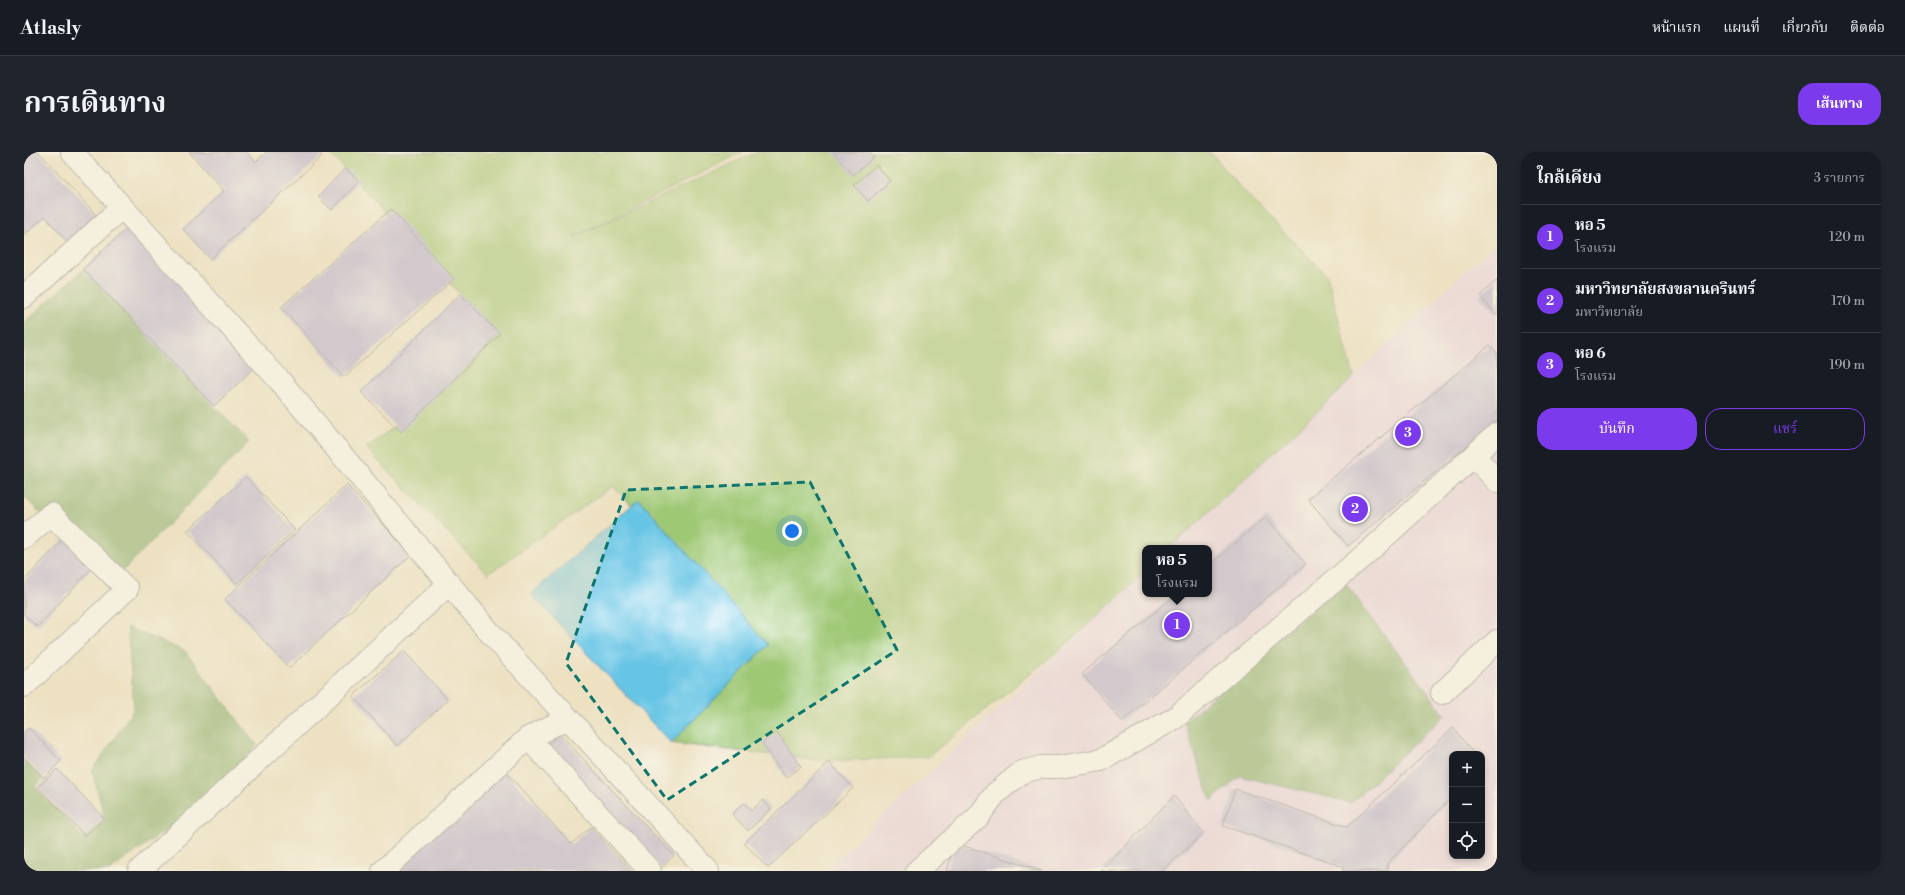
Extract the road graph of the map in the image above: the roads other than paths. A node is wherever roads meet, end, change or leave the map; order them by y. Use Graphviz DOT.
graph roads {
  1 [pos="72,152"];
  2 [pos="121,208"];
  3 [pos="24,297"];
  4 [pos="1497,434"];
  5 [pos="1474,456"];
  6 [pos="1497,481"];
  7 [pos="24,538"];
  8 [pos="449,584"];
  9 [pos="1497,641"];
  10 [pos="24,686"];
  11 [pos="1442,693"];
  12 [pos="568,718"];
  13 [pos="528,738"];
  14 [pos="139,871"];
  15 [pos="383,871"];
  16 [pos="650,871"];
  17 [pos="708,871"];
  18 [pos="917,871"];
  1 -- 2 [label="street"];
  2 -- 3 [label="street"];
  2 -- 8 [label="street"];
  4 -- 5 [label="street"];
  5 -- 6 [label="street"];
  5 -- 18 [label="street"];
  7 -- 10 [label="street"];
  8 -- 12 [label="street"];
  8 -- 14 [label="street"];
  9 -- 11 [label="street"];
  12 -- 13 [label="street"];
  12 -- 17 [label="street"];
  13 -- 15 [label="street"];
  13 -- 16 [label="street"];
}
